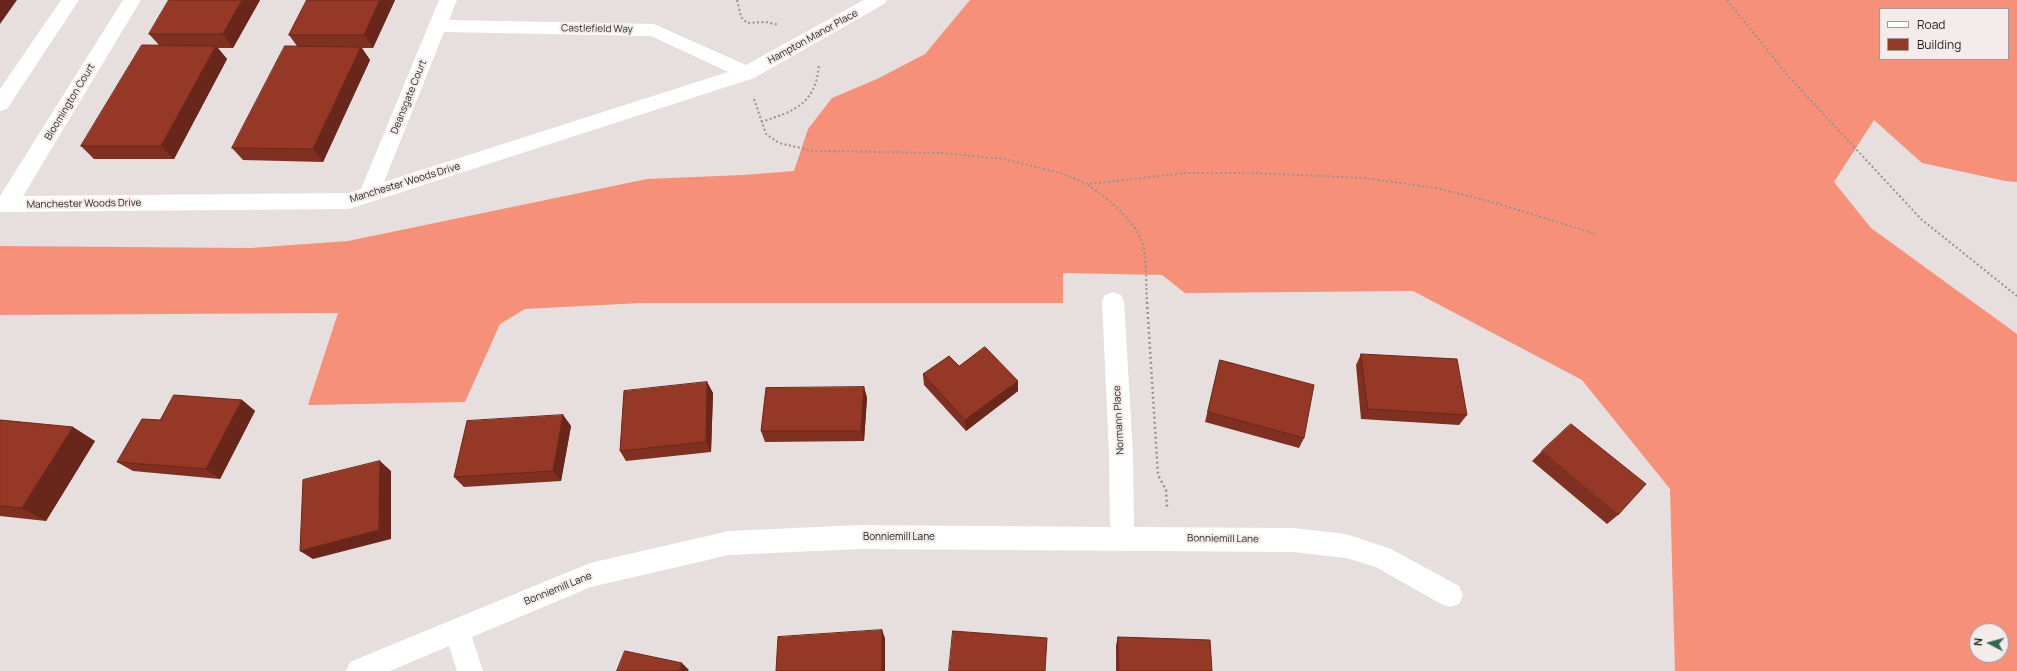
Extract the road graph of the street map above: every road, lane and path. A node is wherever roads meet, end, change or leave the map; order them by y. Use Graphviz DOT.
graph roads {
  1 [pos="70,0"];
  2 [pos="132,0"];
  3 [pos="448,0"];
  4 [pos="878,0"];
  5 [pos="1727,0"];
  6 [pos="438,26"];
  7 [pos="747,73"];
  8 [pos="0,104"];
  9 [pos="369,195"];
  10 [pos="4,204"];
  11 [pos="1596,234"];
  12 [pos="2017,296"];
  13 [pos="1113,301"];
  14 [pos="1122,538"];
  15 [pos="1450,595"];
  16 [pos="457,630"];
  17 [pos="359,671"];
  18 [pos="470,671"];
  1 -- 8 [label="street"];
  2 -- 10 [label="street, Bloomington Court"];
  3 -- 6 [label="street, Deansgate Court"];
  4 -- 7 [label="street, Hampton Manor Place"];
  5 -- 12 [label="path"];
  6 -- 7 [label="street, Castlefield Way"];
  6 -- 9 [label="street, Deansgate Court"];
  7 -- 9 [label="street, Manchester Woods Drive"];
  7 -- 11 [label="path"];
  9 -- 10 [label="street, Manchester Woods Drive"];
  13 -- 14 [label="street, Normann Place"];
  14 -- 15 [label="street, Bonniemill Lane"];
  14 -- 16 [label="street, Bonniemill Lane"];
  16 -- 17 [label="street, Bonniemill Lane"];
  16 -- 18 [label="street"];
}
